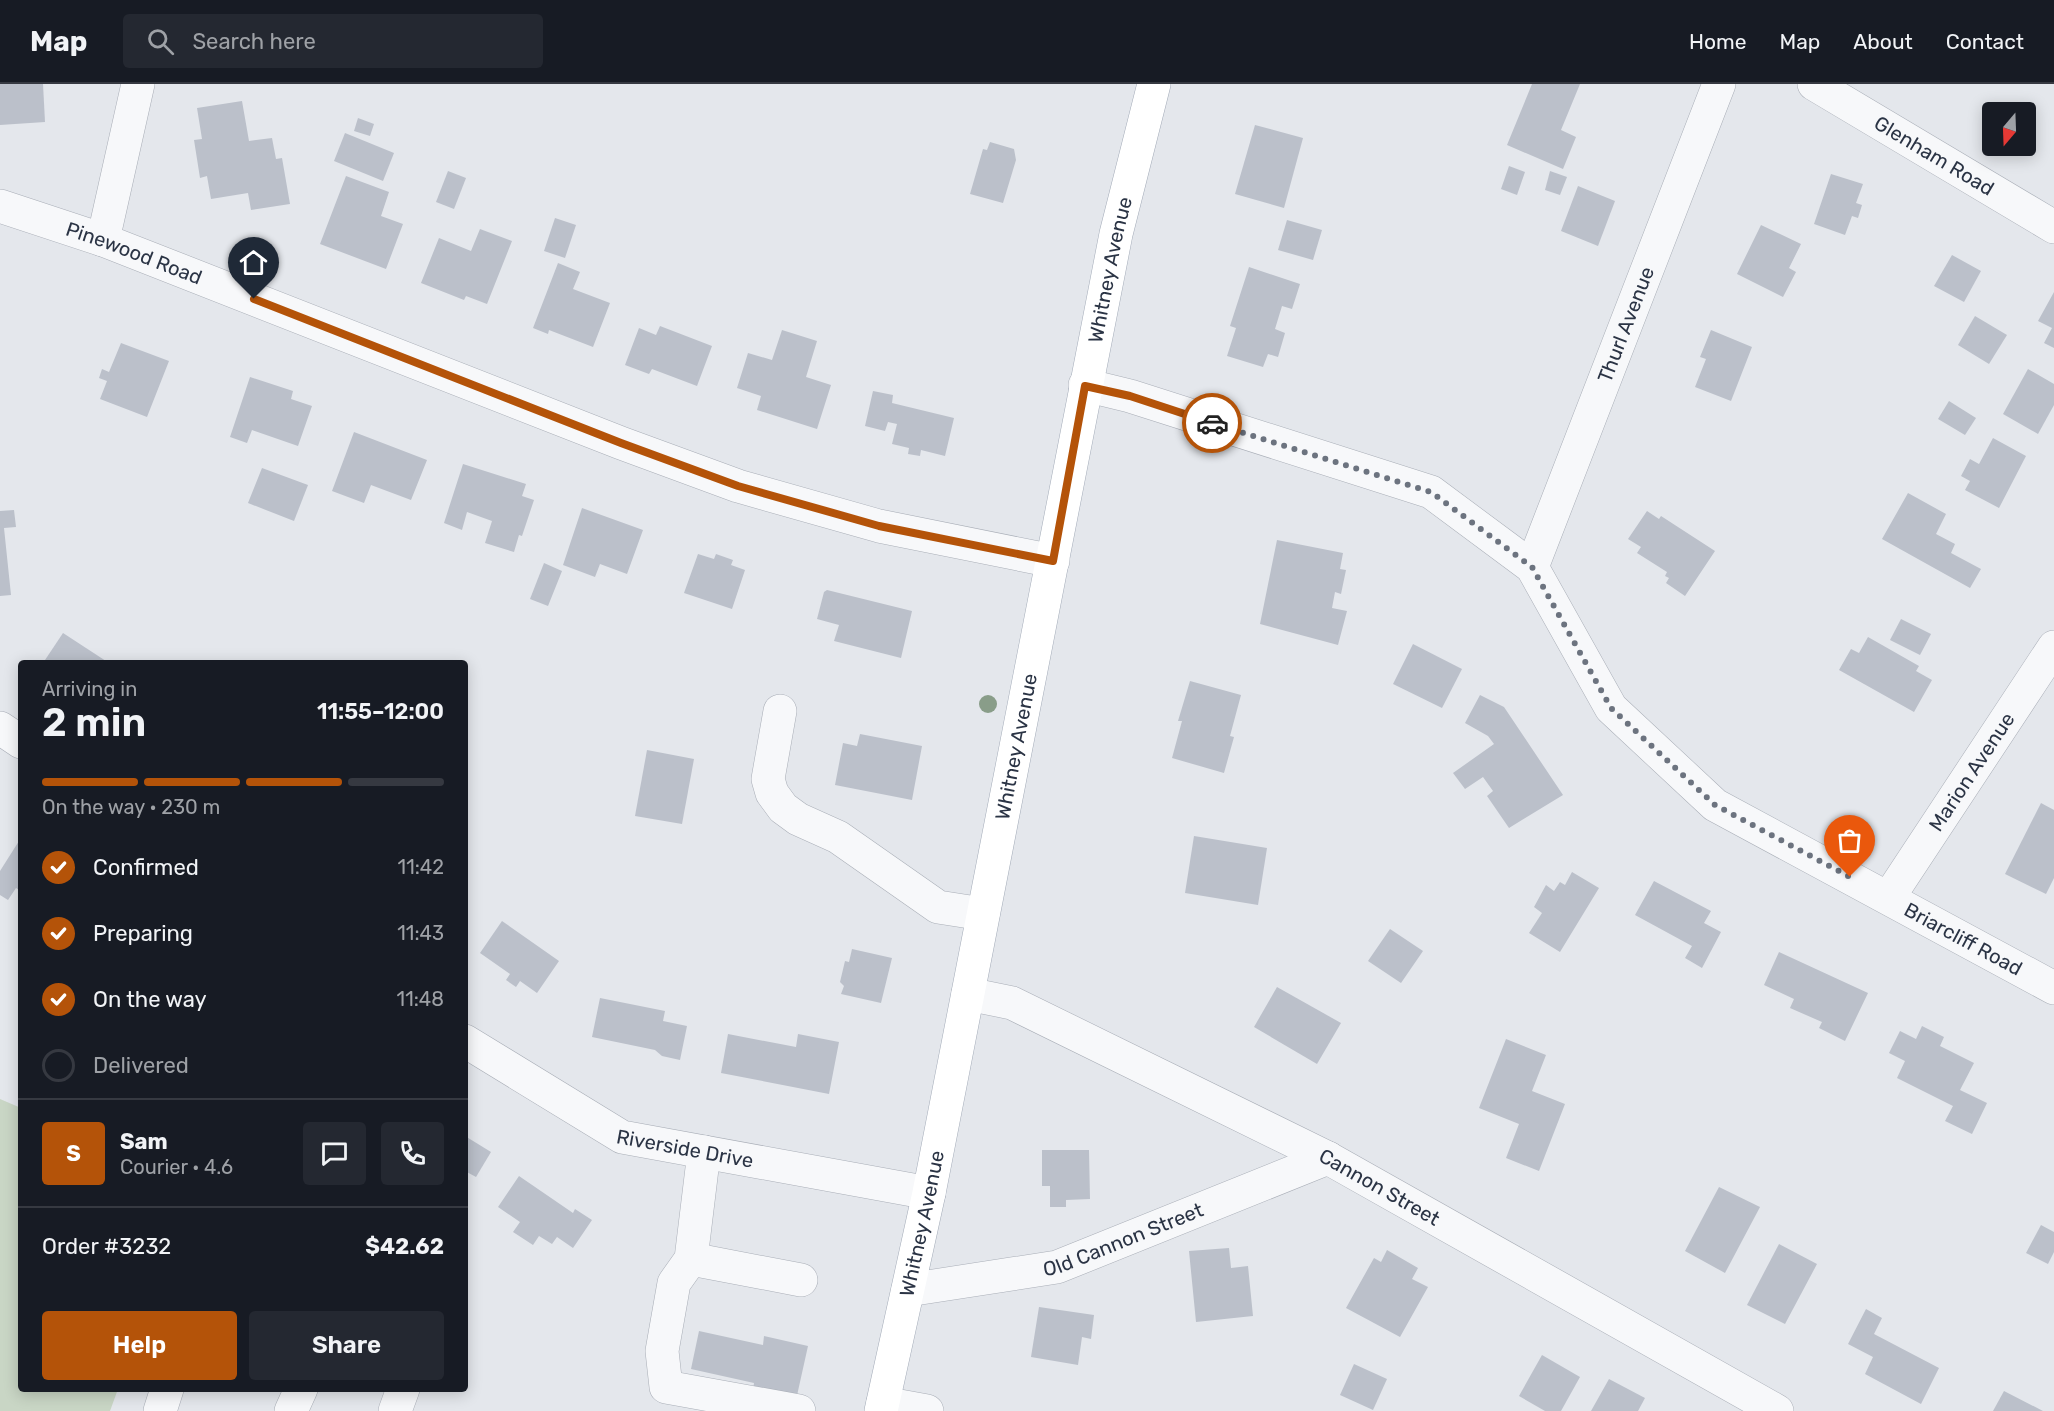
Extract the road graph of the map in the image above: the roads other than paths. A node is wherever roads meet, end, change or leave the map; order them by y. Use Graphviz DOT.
graph roads {
  1 [pos="138,84"];
  2 [pos="1154,84"];
  3 [pos="1719,84"];
  4 [pos="1814,84"];
  5 [pos="0,206"];
  6 [pos="2054,227"];
  7 [pos="103,240"];
  8 [pos="1085,386"];
  9 [pos="1053,561"];
  10 [pos="1532,567"];
  11 [pos="2054,647"];
  12 [pos="780,711"];
  13 [pos="0,728"];
  14 [pos="18,740"];
  15 [pos="1889,897"];
  16 [pos="983,914"];
  17 [pos="2054,988"];
  18 [pos="968,994"];
  19 [pos="468,1043"];
  20 [pos="704,1152"];
  21 [pos="1328,1158"];
  22 [pos="929,1193"];
  23 [pos="691,1259"];
  24 [pos="801,1280"];
  25 [pos="908,1290"];
  26 [pos="166,1392"];
  27 [pos="300,1392"];
  28 [pos="402,1392"];
  29 [pos="882,1407"];
  30 [pos="160,1411"];
  31 [pos="291,1411"];
  32 [pos="395,1411"];
  33 [pos="799,1411"];
  34 [pos="927,1411"];
  35 [pos="1777,1411"];
  1 -- 7 [label="street"];
  2 -- 8 [label="main road, Whitney Avenue"];
  3 -- 10 [label="street, Thurl Avenue"];
  4 -- 6 [label="street, Glenham Road"];
  5 -- 7 [label="street, Pinewood Road"];
  7 -- 9 [label="street, Pinewood Road"];
  8 -- 9 [label="main road, Whitney Avenue"];
  8 -- 10 [label="street, Briarcliff Road"];
  9 -- 16 [label="main road, Whitney Avenue"];
  10 -- 15 [label="street, Briarcliff Road"];
  11 -- 15 [label="street, Marion Avenue"];
  12 -- 16 [label="street"];
  13 -- 14 [label="street"];
  15 -- 17 [label="street, Briarcliff Road"];
  16 -- 18 [label="main road, Whitney Avenue"];
  18 -- 21 [label="street, Cannon Street"];
  18 -- 22 [label="main road, Whitney Avenue"];
  19 -- 20 [label="street, Riverside Drive"];
  20 -- 22 [label="street, Riverside Drive"];
  20 -- 23 [label="street"];
  21 -- 25 [label="street, Old Cannon Street"];
  21 -- 35 [label="street, Cannon Street"];
  22 -- 25 [label="main road, Whitney Avenue"];
  23 -- 24 [label="street"];
  23 -- 33 [label="street"];
  25 -- 29 [label="main road, Whitney Avenue"];
  26 -- 30 [label="street"];
  27 -- 31 [label="street"];
  28 -- 32 [label="street"];
  29 -- 34 [label="street"];
}
